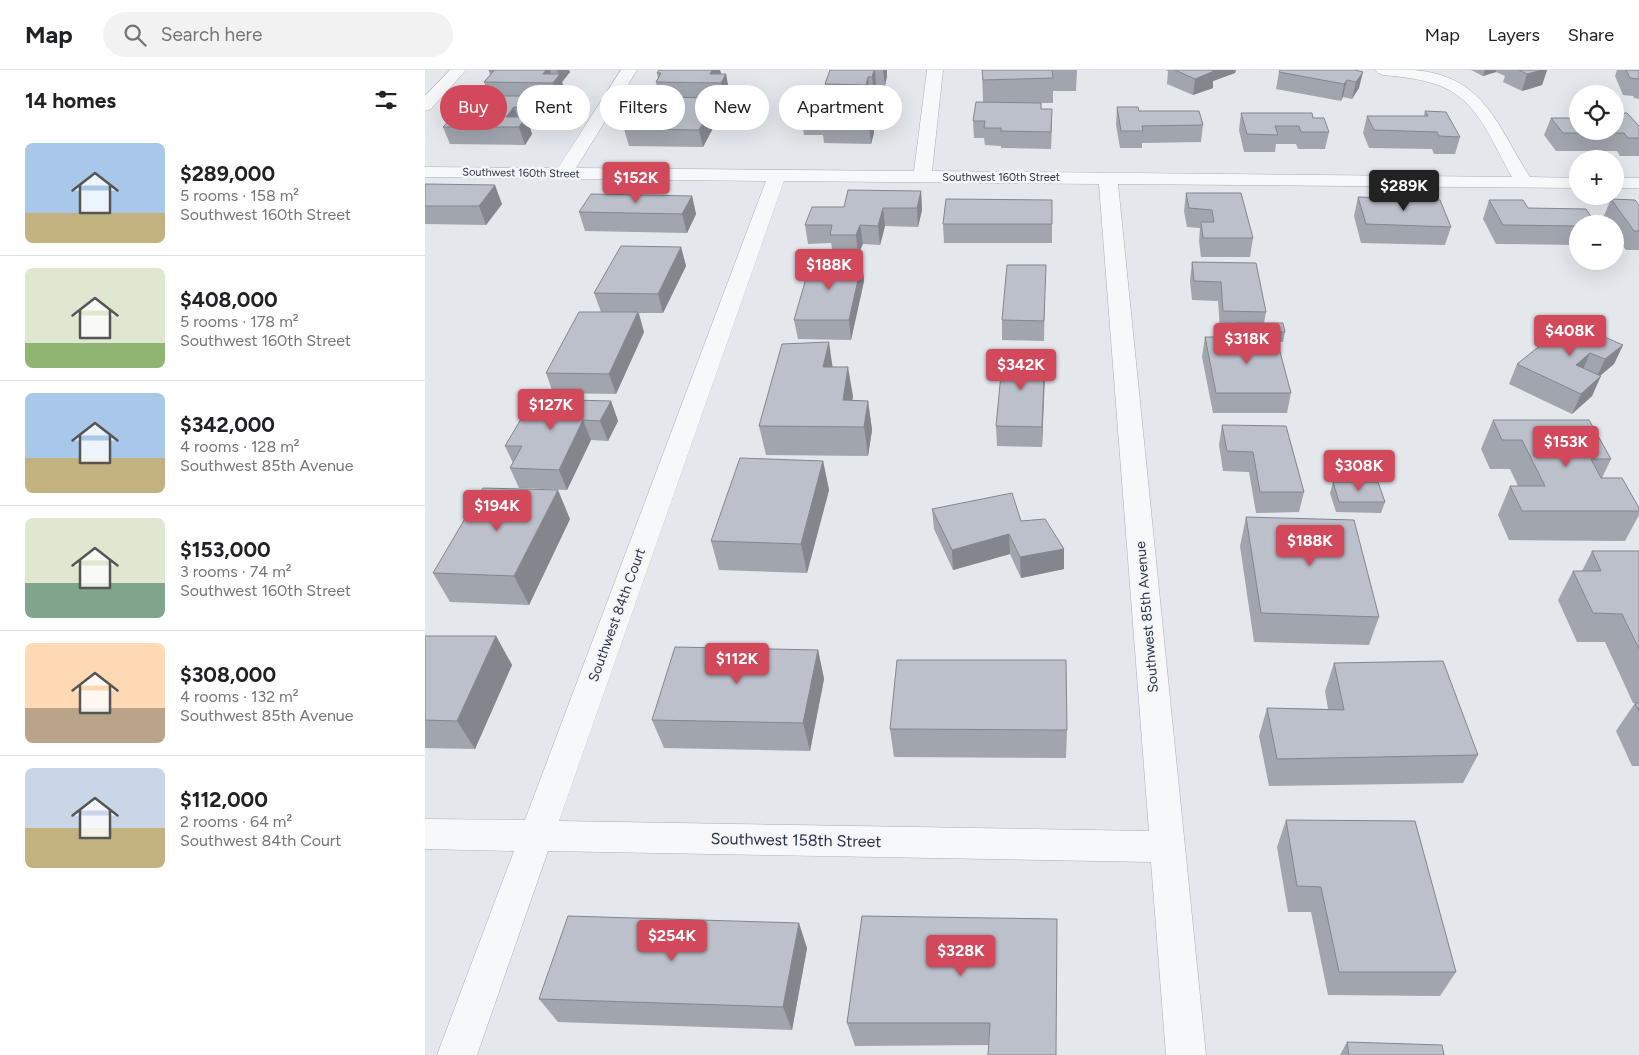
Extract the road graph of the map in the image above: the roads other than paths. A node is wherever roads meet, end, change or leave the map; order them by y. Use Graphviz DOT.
graph roads {
  1 [pos="458,70"];
  2 [pos="629,70"];
  3 [pos="935,70"];
  4 [pos="1383,70"];
  5 [pos="425,106"];
  6 [pos="425,172"];
  7 [pos="564,173"];
  8 [pos="777,175"];
  9 [pos="922,176"];
  10 [pos="1109,178"];
  11 [pos="1524,182"];
  12 [pos="1569,182"];
  13 [pos="1624,183"];
  14 [pos="1639,184"];
  15 [pos="425,834"];
  16 [pos="537,836"];
  17 [pos="1168,847"];
  18 [pos="457,1055"];
  19 [pos="1186,1055"];
  1 -- 5 [label="street"];
  2 -- 7 [label="street"];
  3 -- 9 [label="street"];
  4 -- 11 [label="street"];
  6 -- 7 [label="street, Southwest 160th Street"];
  7 -- 8 [label="street, Southwest 160th Street"];
  8 -- 9 [label="street, Southwest 160th Street"];
  8 -- 16 [label="street, Southwest 84th Court"];
  9 -- 10 [label="street, Southwest 160th Street"];
  10 -- 11 [label="street, Southwest 160th Street"];
  10 -- 17 [label="street, Southwest 85th Avenue"];
  11 -- 12 [label="street, Southwest 160th Street"];
  13 -- 14 [label="street"];
  15 -- 16 [label="street, Southwest 158th Street"];
  16 -- 17 [label="street, Southwest 158th Street"];
  16 -- 18 [label="street, Southwest 84th Court"];
  17 -- 19 [label="street, Southwest 85th Avenue"];
}
